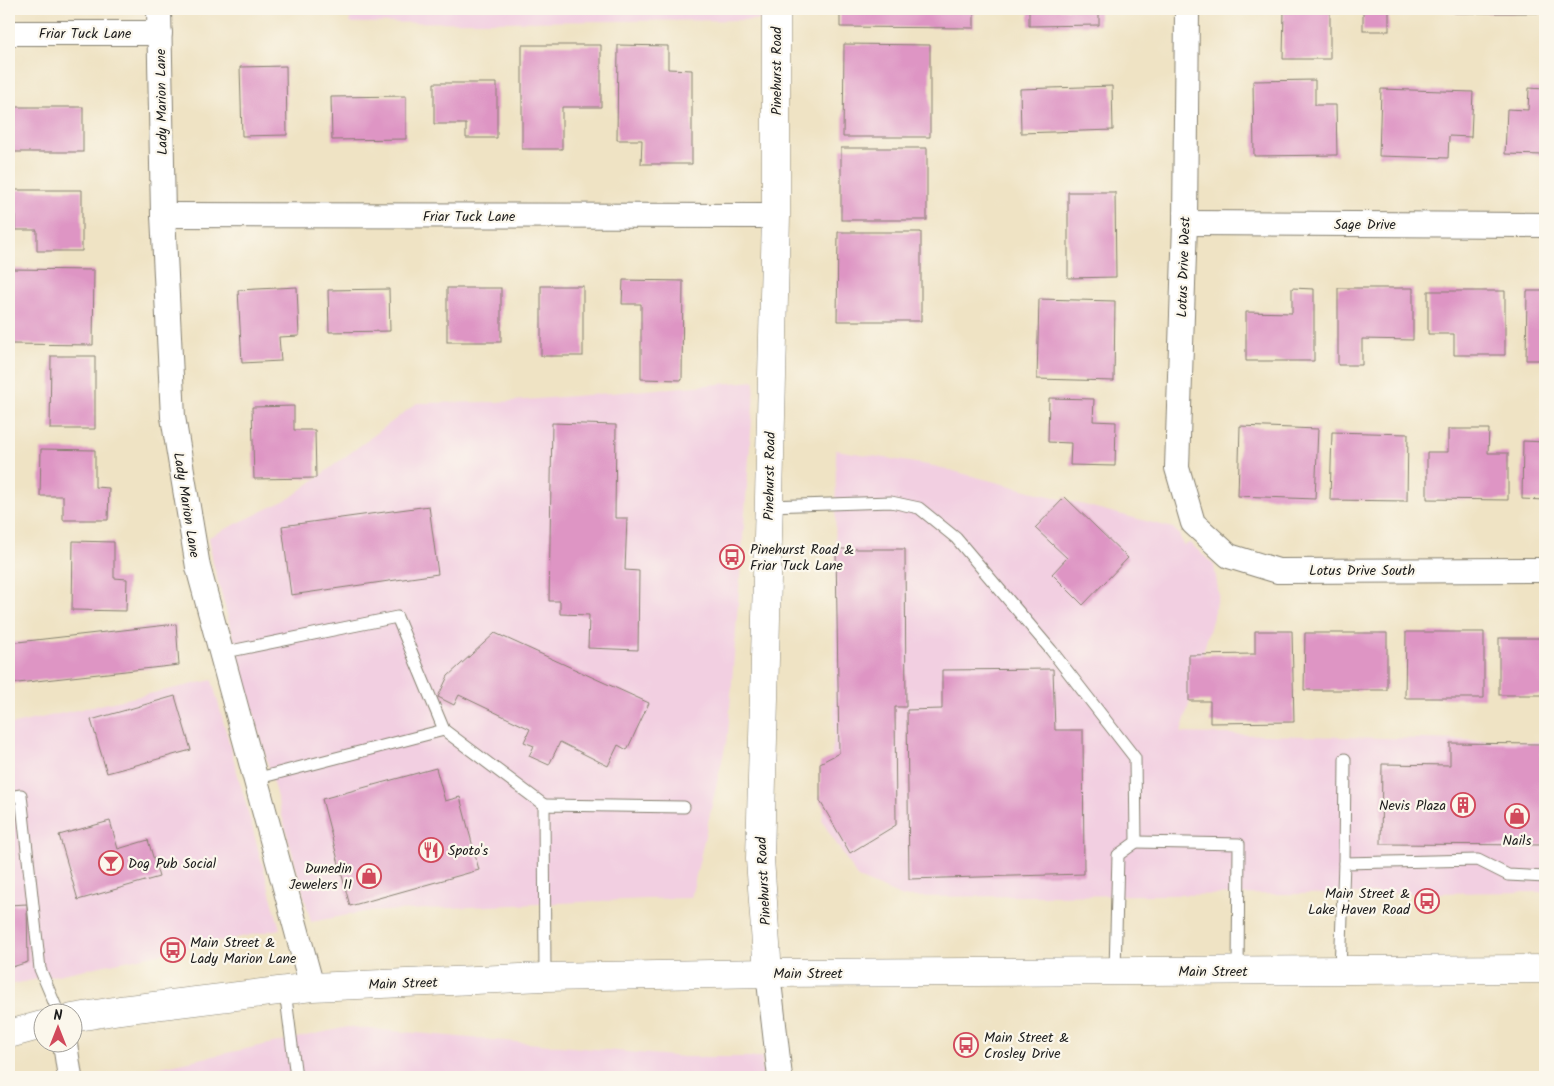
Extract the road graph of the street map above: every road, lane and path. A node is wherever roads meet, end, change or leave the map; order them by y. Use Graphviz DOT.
graph roads {
  1 [pos="158,9"];
  2 [pos="776,9"];
  3 [pos="1187,9"];
  4 [pos="9,33"];
  5 [pos="160,33"];
  6 [pos="163,215"];
  7 [pos="776,216"];
  8 [pos="1185,223"];
  9 [pos="1545,225"];
  10 [pos="768,506"];
  11 [pos="1193,524"];
  12 [pos="1545,570"];
  13 [pos="221,653"];
  14 [pos="444,730"];
  15 [pos="1346,759"];
  16 [pos="255,779"];
  17 [pos="9,797"];
  18 [pos="544,805"];
  19 [pos="684,807"];
  20 [pos="1136,842"];
  21 [pos="1344,863"];
  22 [pos="1545,877"];
  23 [pos="1545,969"];
  24 [pos="1340,970"];
  25 [pos="1238,971"];
  26 [pos="1114,972"];
  27 [pos="768,973"];
  28 [pos="545,977"];
  29 [pos="312,987"];
  30 [pos="285,990"];
  31 [pos="55,1004"];
  32 [pos="82,1016"];
  33 [pos="32,1028"];
  34 [pos="9,1034"];
  35 [pos="67,1054"];
  36 [pos="70,1077"];
  37 [pos="296,1077"];
  38 [pos="780,1077"];
  1 -- 5 [label="street, Lady Marion Lane"];
  2 -- 7 [label="main road, Pinehurst Road"];
  3 -- 8 [label="street, Lotus Drive West"];
  4 -- 5 [label="street, Friar Tuck Lane"];
  5 -- 6 [label="street, Lady Marion Lane"];
  6 -- 7 [label="street, Friar Tuck Lane"];
  6 -- 13 [label="street, Lady Marion Lane"];
  7 -- 10 [label="main road, Pinehurst Road"];
  8 -- 9 [label="street, Sage Drive"];
  8 -- 11 [label="street, Lotus Drive West"];
  10 -- 20 [label="lane"];
  10 -- 27 [label="main road, Pinehurst Road"];
  11 -- 12 [label="street, Lotus Drive South"];
  13 -- 14 [label="lane"];
  13 -- 16 [label="street, Lady Marion Lane"];
  14 -- 16 [label="lane"];
  14 -- 18 [label="lane"];
  15 -- 21 [label="lane"];
  16 -- 29 [label="street, Lady Marion Lane"];
  17 -- 31 [label="lane"];
  18 -- 19 [label="lane"];
  18 -- 28 [label="lane"];
  20 -- 25 [label="lane"];
  20 -- 26 [label="lane"];
  21 -- 22 [label="lane"];
  21 -- 24 [label="lane"];
  23 -- 24 [label="main road, Main Street"];
  24 -- 25 [label="main road, Main Street"];
  25 -- 26 [label="main road, Main Street"];
  26 -- 27 [label="main road, Main Street"];
  27 -- 28 [label="main road, Main Street"];
  27 -- 38 [label="street"];
  28 -- 29 [label="main road, Main Street"];
  29 -- 30 [label="main road, Main Street"];
  30 -- 32 [label="main road, Main Street"];
  30 -- 37 [label="lane"];
  33 -- 34 [label="main road"];
  35 -- 36 [label="street"];
}
